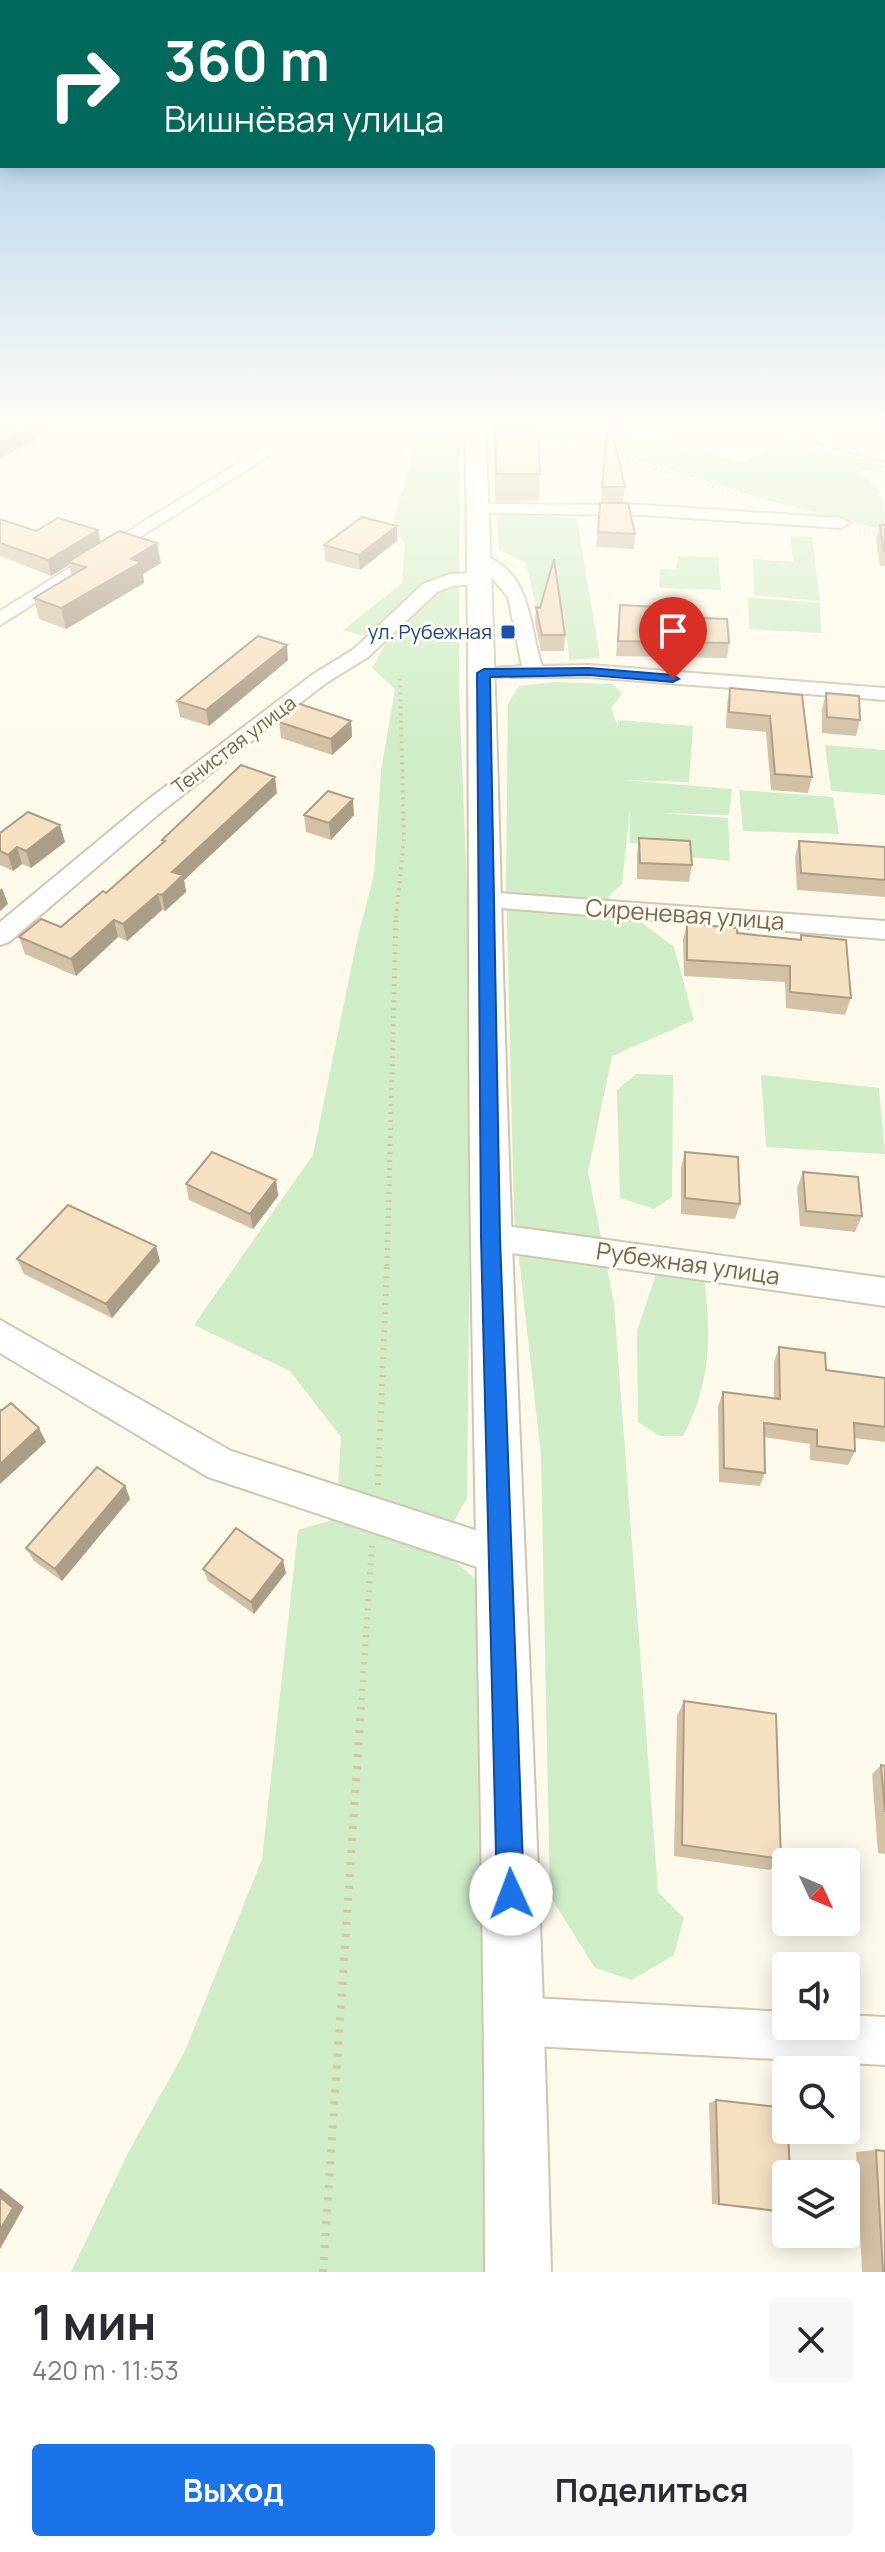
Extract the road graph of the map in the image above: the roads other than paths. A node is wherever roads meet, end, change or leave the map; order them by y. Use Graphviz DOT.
graph roads {
  1 [pos="137,533"];
  2 [pos="479,533"];
  3 [pos="478,570"];
  4 [pos="0,619"];
  5 [pos="534,672"];
  6 [pos="484,673"];
  7 [pos="885,694"];
  8 [pos="485,900"];
  9 [pos="885,930"];
  10 [pos="0,936"];
  11 [pos="491,1237"];
  12 [pos="885,1292"];
  13 [pos="0,1335"];
  14 [pos="501,1556"];
  15 [pos="515,2021"];
  16 [pos="885,2041"];
  17 [pos="518,2272"];
  1 -- 4 [label="street"];
  2 -- 3 [label="street"];
  3 -- 5 [label="street"];
  3 -- 6 [label="street"];
  3 -- 10 [label="street, Тенистая улица"];
  5 -- 6 [label="street"];
  5 -- 7 [label="street"];
  6 -- 8 [label="street"];
  8 -- 9 [label="street, Сиреневая улица"];
  8 -- 11 [label="street"];
  11 -- 12 [label="street, Рубежная улица"];
  11 -- 14 [label="street"];
  13 -- 14 [label="street"];
  14 -- 15 [label="street"];
  15 -- 16 [label="street"];
  15 -- 17 [label="street"];
}
